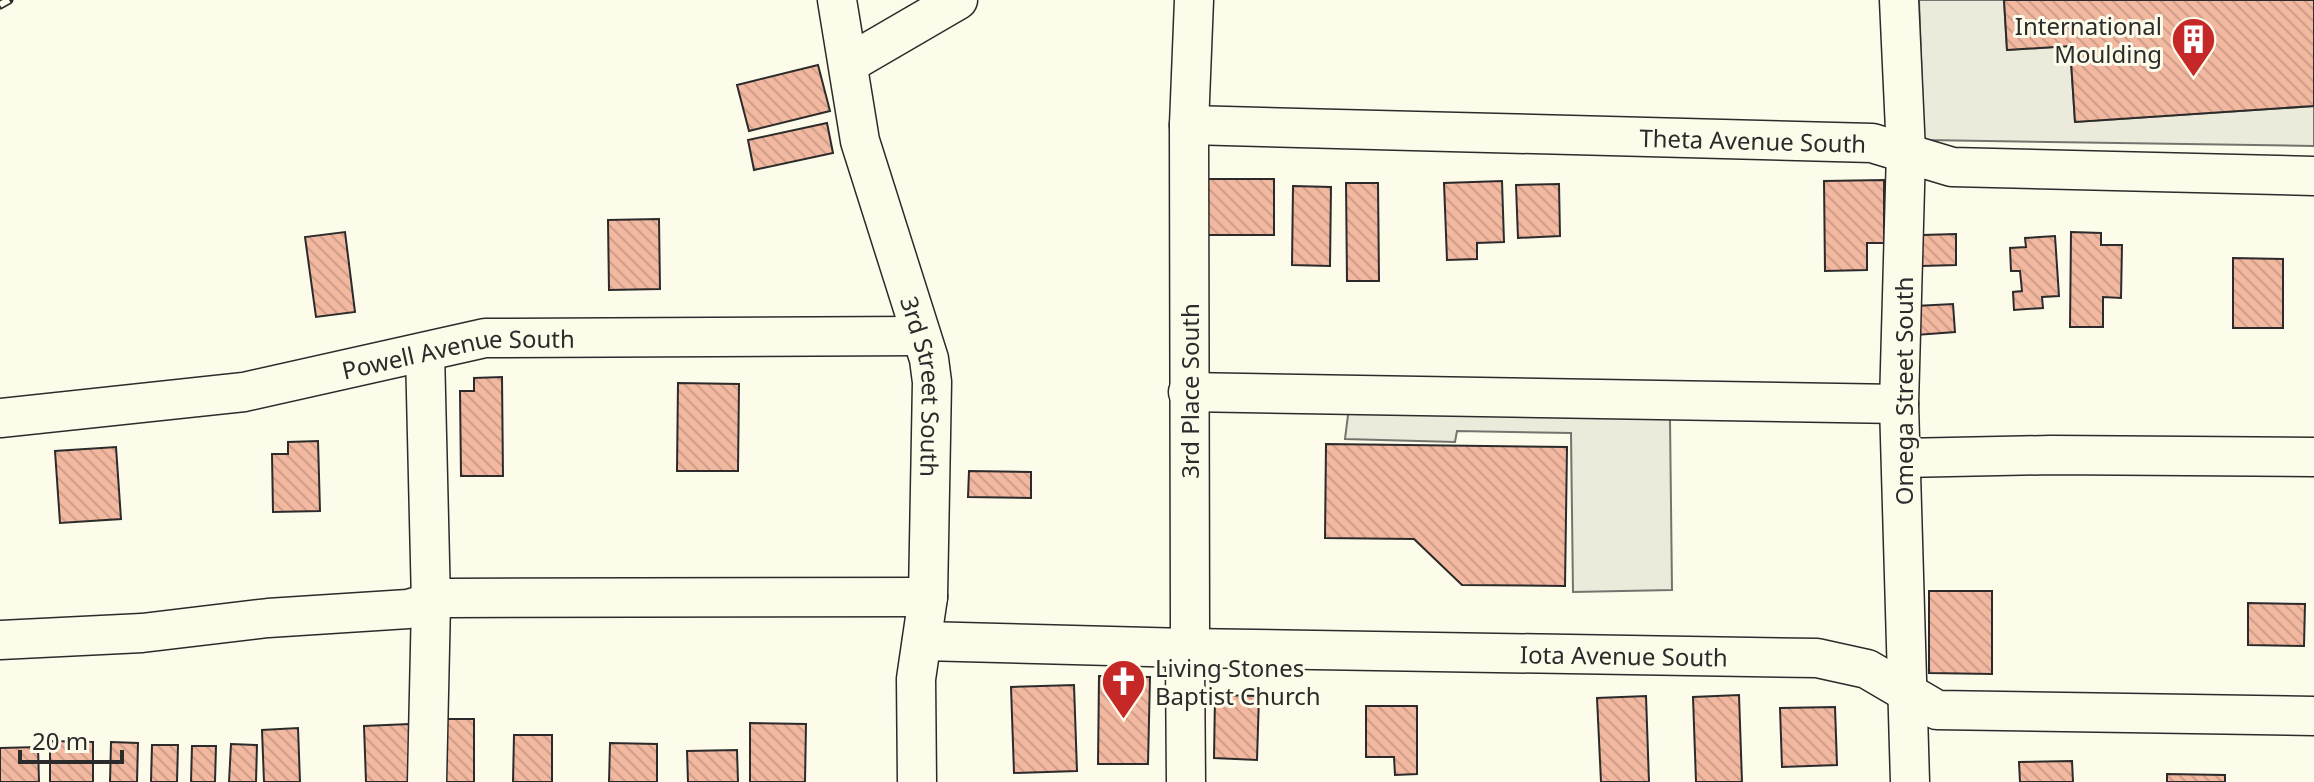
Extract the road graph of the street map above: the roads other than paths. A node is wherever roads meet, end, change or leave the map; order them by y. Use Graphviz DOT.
graph roads {
  1 [pos="837,0"];
  2 [pos="958,0"];
  3 [pos="1194,0"];
  4 [pos="1899,0"];
  5 [pos="848,64"];
  6 [pos="1189,125"];
  7 [pos="1906,152"];
  8 [pos="2314,176"];
  9 [pos="920,336"];
  10 [pos="425,352"];
  11 [pos="1188,392"];
  12 [pos="1899,404"];
  13 [pos="0,418"];
  14 [pos="2314,457"];
  15 [pos="1902,458"];
  16 [pos="928,597"];
  17 [pos="431,603"];
  18 [pos="0,640"];
  19 [pos="922,641"];
  20 [pos="1187,648"];
  21 [pos="1909,695"];
  22 [pos="2314,716"];
  23 [pos="427,782"];
  24 [pos="917,782"];
  25 [pos="1186,782"];
  26 [pos="1910,782"];
  1 -- 5 [label="street, 3rd Street South"];
  2 -- 5 [label="street"];
  3 -- 6 [label="street, 3rd Place South"];
  4 -- 7 [label="street, Omega Street South"];
  5 -- 9 [label="street, 3rd Street South"];
  6 -- 7 [label="street, Theta Avenue South"];
  6 -- 11 [label="street, 3rd Place South"];
  7 -- 8 [label="street, Theta Avenue South"];
  7 -- 12 [label="street, Omega Street South"];
  9 -- 10 [label="street, Powell Avenue South"];
  9 -- 16 [label="street, 3rd Street South"];
  10 -- 13 [label="street, Powell Avenue South"];
  10 -- 17 [label="street"];
  11 -- 12 [label="street"];
  11 -- 20 [label="street, 3rd Place South"];
  12 -- 15 [label="street, Omega Street South"];
  14 -- 15 [label="street"];
  15 -- 21 [label="street, Omega Street South"];
  16 -- 17 [label="street"];
  16 -- 19 [label="street, 3rd Street South"];
  17 -- 18 [label="street"];
  17 -- 23 [label="street"];
  19 -- 20 [label="street, Iota Avenue South"];
  19 -- 24 [label="street, 3rd Street South"];
  20 -- 21 [label="street, Iota Avenue South"];
  20 -- 25 [label="street, 3rd Place South"];
  21 -- 22 [label="street, Iota Avenue South"];
  21 -- 26 [label="street, Omega Street South"];
}
